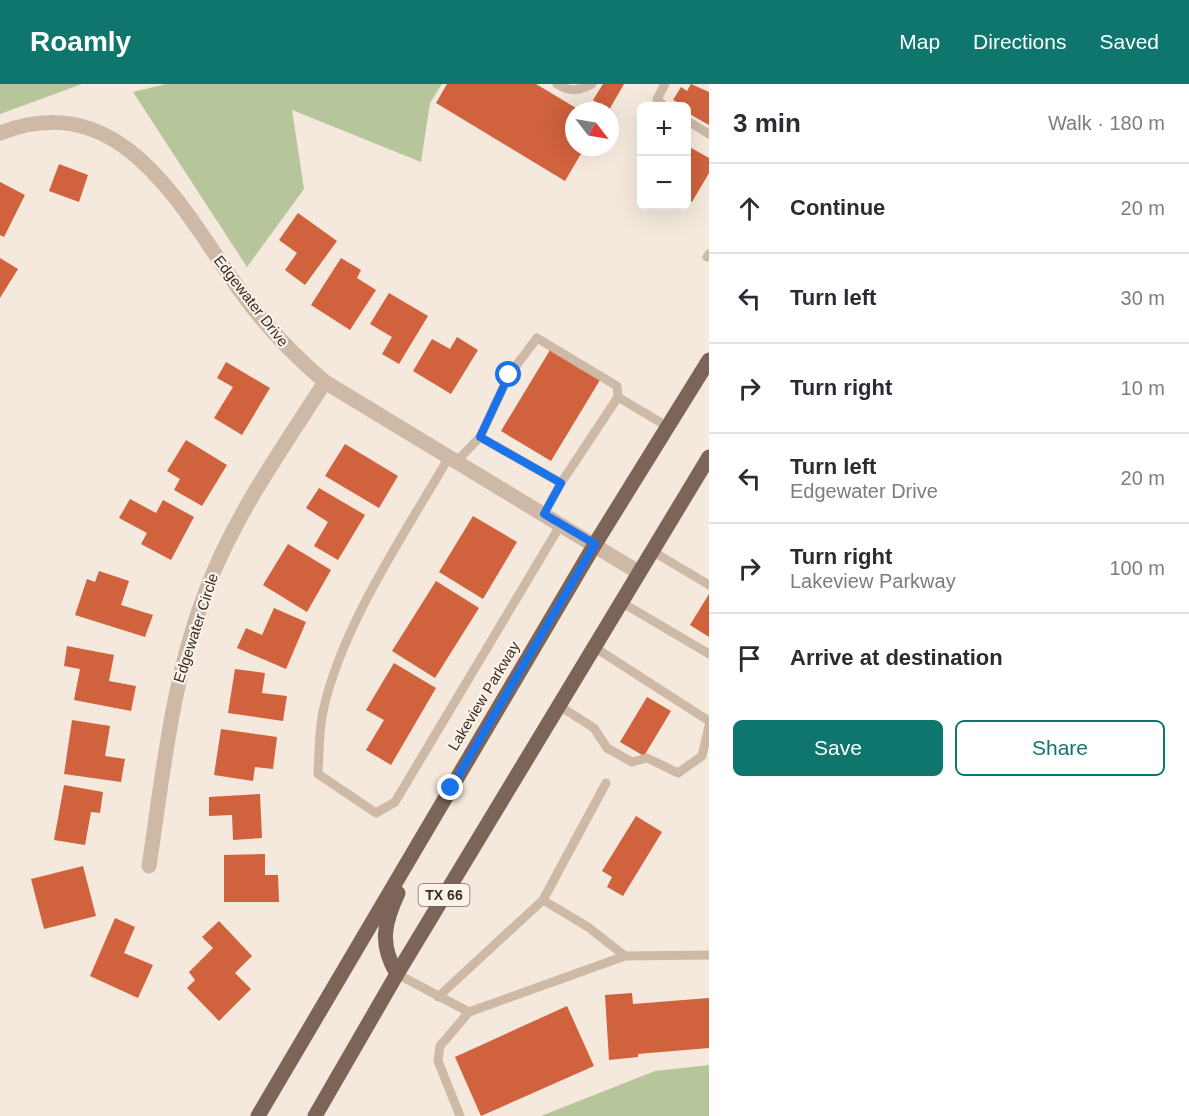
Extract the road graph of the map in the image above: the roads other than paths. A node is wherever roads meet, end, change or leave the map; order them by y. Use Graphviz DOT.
graph roads {
  1 [pos="557,84"];
  2 [pos="592,84"];
  3 [pos="665,84"];
  4 [pos="660,102"];
  5 [pos="691,123"];
  6 [pos="0,133"];
  7 [pos="709,134"];
  8 [pos="709,360"];
  9 [pos="325,382"];
  10 [pos="618,397"];
  11 [pos="668,427"];
  12 [pos="480,437"];
  13 [pos="709,457"];
  14 [pos="453,459"];
  15 [pos="561,483"];
  16 [pos="544,514"];
  17 [pos="561,524"];
  18 [pos="595,544"];
  19 [pos="652,551"];
  20 [pos="638,572"];
  21 [pos="709,585"];
  22 [pos="621,602"];
  23 [pos="594,647"];
  24 [pos="709,654"];
  25 [pos="558,705"];
  26 [pos="709,721"];
  27 [pos="709,726"];
  28 [pos="606,783"];
  29 [pos="429,825"];
  30 [pos="149,866"];
  31 [pos="543,900"];
  32 [pos="709,955"];
  33 [pos="625,956"];
  34 [pos="397,974"];
  35 [pos="438,997"];
  36 [pos="469,1012"];
  37 [pos="258,1116"];
  38 [pos="315,1116"];
  39 [pos="460,1116"];
  1 -- 2 [label="lane"];
  3 -- 4 [label="lane"];
  5 -- 7 [label="lane"];
  6 -- 9 [label="street, Edgewater Drive"];
  8 -- 11 [label="main road, Lakeview Parkway / TX 66"];
  9 -- 14 [label="street, Edgewater Drive"];
  9 -- 30 [label="street, Edgewater Circle"];
  10 -- 11 [label="lane"];
  10 -- 12 [label="lane"];
  10 -- 15 [label="lane"];
  11 -- 18 [label="main road, Lakeview Parkway / TX 66"];
  12 -- 14 [label="lane"];
  12 -- 15 [label="lane"];
  13 -- 19 [label="main road, TX 66"];
  14 -- 16 [label="street, Edgewater Drive"];
  14 -- 17 [label="lane"];
  15 -- 16 [label="lane"];
  16 -- 17 [label="street, Edgewater Drive"];
  17 -- 18 [label="street, Edgewater Drive"];
  18 -- 20 [label="street, Edgewater Drive"];
  18 -- 29 [label="main road, Lakeview Parkway / TX 66"];
  19 -- 20 [label="main road, TX 66"];
  19 -- 21 [label="lane"];
  20 -- 22 [label="main road, TX 66"];
  22 -- 23 [label="main road, TX 66"];
  22 -- 24 [label="lane"];
  23 -- 25 [label="main road, TX 66"];
  23 -- 26 [label="lane"];
  25 -- 27 [label="lane"];
  25 -- 34 [label="main road, TX 66"];
  28 -- 31 [label="lane"];
  29 -- 34 [label="main road"];
  29 -- 37 [label="main road, Lakeview Parkway / TX 66"];
  31 -- 33 [label="lane"];
  31 -- 35 [label="lane"];
  32 -- 33 [label="lane"];
  33 -- 36 [label="lane"];
  34 -- 35 [label="lane"];
  34 -- 38 [label="main road, TX 66"];
  35 -- 36 [label="lane"];
  36 -- 39 [label="lane"];
}
